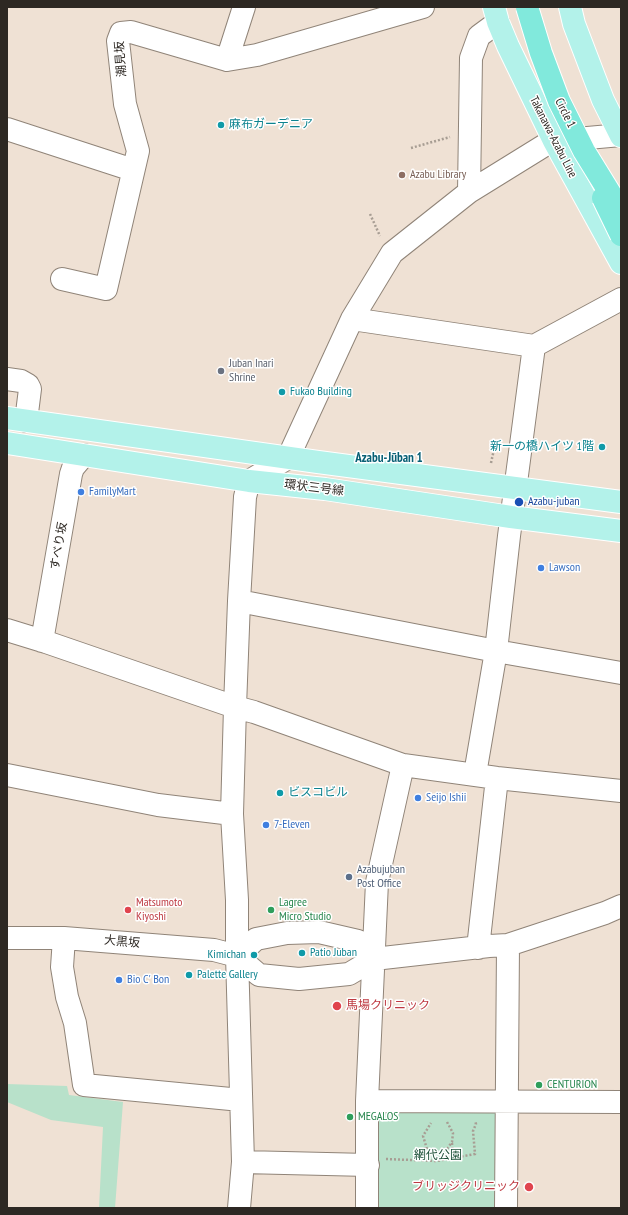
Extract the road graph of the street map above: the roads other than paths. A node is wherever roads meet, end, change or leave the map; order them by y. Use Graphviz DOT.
graph roads {
  1 [pos="244,7"];
  2 [pos="424,7"];
  3 [pos="527,7"];
  4 [pos="538,7"];
  5 [pos="570,7"];
  6 [pos="496,14"];
  7 [pos="227,60"];
  8 [pos="559,101"];
  9 [pos="7,129"];
  10 [pos="621,135"];
  11 [pos="554,142"];
  12 [pos="133,170"];
  13 [pos="621,191"];
  14 [pos="468,192"];
  15 [pos="621,211"];
  16 [pos="621,216"];
  17 [pos="621,235"];
  18 [pos="621,263"];
  19 [pos="62,279"];
  20 [pos="621,299"];
  21 [pos="352,319"];
  22 [pos="534,346"];
  23 [pos="7,379"];
  24 [pos="16,419"];
  25 [pos="7,444"];
  26 [pos="84,455"];
  27 [pos="288,458"];
  28 [pos="249,480"];
  29 [pos="515,488"];
  30 [pos="621,502"];
  31 [pos="511,517"];
  32 [pos="621,531"];
  33 [pos="240,601"];
  34 [pos="7,630"];
  35 [pos="42,640"];
  36 [pos="496,651"];
  37 [pos="621,673"];
  38 [pos="235,707"];
  39 [pos="403,765"];
  40 [pos="475,774"];
  41 [pos="7,775"];
  42 [pos="497,778"];
  43 [pos="621,791"];
  44 [pos="232,814"];
  45 [pos="621,906"];
  46 [pos="7,938"];
  47 [pos="64,938"];
  48 [pos="508,945"];
  49 [pos="478,948"];
  50 [pos="236,956"];
  51 [pos="374,959"];
  52 [pos="241,1100"];
  53 [pos="367,1101"];
  54 [pos="507,1102"];
  55 [pos="621,1102"];
  56 [pos="243,1162"];
  57 [pos="376,1162"];
  58 [pos="239,1208"];
  59 [pos="368,1208"];
  60 [pos="506,1208"];
  1 -- 7 [label="street"];
  2 -- 7 [label="street"];
  3 -- 8 [label="highway, Circle 1, bridge"];
  4 -- 13 [label="highway, Circle 1"];
  4 -- 16 [label="highway, bridge"];
  5 -- 10 [label="main road"];
  6 -- 11 [label="main road, Takanawa-Azabu Line"];
  6 -- 14 [label="street"];
  7 -- 12 [label="street, 潮見坂"];
  8 -- 15 [label="highway, Circle 1, bridge"];
  8 -- 17 [label="highway, bridge"];
  9 -- 12 [label="street"];
  10 -- 11 [label="street"];
  11 -- 14 [label="street"];
  11 -- 18 [label="main road, Takanawa-Azabu Line"];
  12 -- 19 [label="street"];
  14 -- 21 [label="street"];
  20 -- 22 [label="street"];
  21 -- 22 [label="street"];
  21 -- 27 [label="street"];
  22 -- 29 [label="street"];
  23 -- 24 [label="street"];
  24 -- 27 [label="main road"];
  25 -- 26 [label="main road, 環状三号線"];
  26 -- 28 [label="main road, 環状三号線"];
  26 -- 35 [label="street, すべり坂"];
  27 -- 28 [label="street"];
  27 -- 29 [label="main road"];
  28 -- 31 [label="main road, 環状三号線"];
  28 -- 33 [label="street"];
  29 -- 30 [label="main road"];
  29 -- 31 [label="street"];
  31 -- 32 [label="main road, 環状三号線"];
  31 -- 36 [label="street"];
  33 -- 36 [label="street"];
  33 -- 38 [label="street"];
  34 -- 35 [label="street"];
  35 -- 38 [label="street"];
  36 -- 37 [label="street"];
  36 -- 40 [label="street"];
  38 -- 39 [label="street"];
  38 -- 44 [label="street"];
  39 -- 40 [label="street"];
  39 -- 51 [label="street"];
  40 -- 42 [label="street"];
  41 -- 44 [label="street"];
  42 -- 43 [label="street"];
  42 -- 49 [label="street"];
  44 -- 50 [label="street"];
  45 -- 48 [label="street"];
  46 -- 47 [label="street, 大黒坂"];
  47 -- 50 [label="street, 大黒坂"];
  47 -- 52 [label="street"];
  48 -- 49 [label="street"];
  48 -- 54 [label="street"];
  49 -- 51 [label="street"];
  50 -- 51 [label="street"];
  50 -- 51 [label="street"];
  50 -- 52 [label="street"];
  51 -- 53 [label="street"];
  52 -- 56 [label="street"];
  53 -- 54 [label="street"];
  53 -- 57 [label="street"];
  54 -- 55 [label="street"];
  54 -- 60 [label="street"];
  56 -- 57 [label="street"];
  56 -- 58 [label="street"];
  57 -- 59 [label="street"];
}
